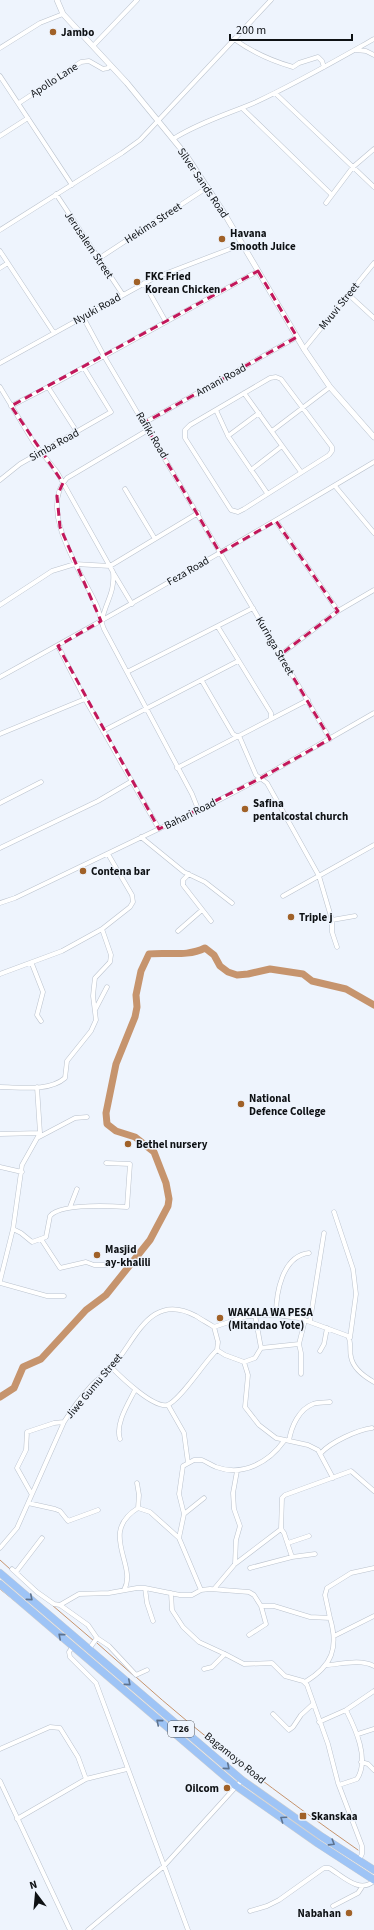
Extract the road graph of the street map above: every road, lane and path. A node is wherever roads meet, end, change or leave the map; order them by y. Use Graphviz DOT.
graph roads {
  1 [pos="57,0"];
  2 [pos="137,0"];
  3 [pos="271,0"];
  4 [pos="64,14"];
  5 [pos="234,39"];
  6 [pos="374,39"];
  7 [pos="94,45"];
  8 [pos="0,48"];
  9 [pos="354,50"];
  10 [pos="374,55"];
  11 [pos="110,64"];
  12 [pos="324,67"];
  13 [pos="0,76"];
  14 [pos="275,93"];
  15 [pos="19,103"];
  16 [pos="242,108"];
  17 [pos="28,118"];
  18 [pos="158,121"];
  19 [pos="0,136"];
  20 [pos="172,140"];
  21 [pos="374,149"];
  22 [pos="353,167"];
  23 [pos="72,185"];
  24 [pos="208,187"];
  25 [pos="374,187"];
  26 [pos="56,194"];
  27 [pos="332,195"];
  28 [pos="326,203"];
  29 [pos="0,230"];
  30 [pos="243,244"];
  31 [pos="0,251"];
  32 [pos="98,259"];
  33 [pos="8,263"];
  34 [pos="374,263"];
  35 [pos="0,268"];
  36 [pos="258,271"];
  37 [pos="144,283"];
  38 [pos="123,295"];
  39 [pos="348,295"];
  40 [pos="83,317"];
  41 [pos="374,318"];
  42 [pos="166,322"];
  43 [pos="54,333"];
  44 [pos="297,337"];
  45 [pos="304,349"];
  46 [pos="104,356"];
  47 [pos="0,363"];
  48 [pos="84,368"];
  49 [pos="0,387"];
  50 [pos="48,387"];
  51 [pos="330,387"];
  52 [pos="244,393"];
  53 [pos="11,406"];
  54 [pos="303,407"];
  55 [pos="216,410"];
  56 [pos="259,413"];
  57 [pos="144,423"];
  58 [pos="148,430"];
  59 [pos="272,431"];
  60 [pos="77,432"];
  61 [pos="228,436"];
  62 [pos="374,437"];
  63 [pos="282,446"];
  64 [pos="42,452"];
  65 [pos="374,462"];
  66 [pos="250,470"];
  67 [pos="301,472"];
  68 [pos="0,480"];
  69 [pos="63,482"];
  70 [pos="335,486"];
  71 [pos="125,490"];
  72 [pos="267,493"];
  73 [pos="198,513"];
  74 [pos="276,521"];
  75 [pos="374,533"];
  76 [pos="155,539"];
  77 [pos="220,553"];
  78 [pos="75,564"];
  79 [pos="110,566"];
  80 [pos="113,572"];
  81 [pos="374,590"];
  82 [pos="132,604"];
  83 [pos="0,605"];
  84 [pos="253,608"];
  85 [pos="338,611"];
  86 [pos="101,621"];
  87 [pos="218,627"];
  88 [pos="58,646"];
  89 [pos="280,655"];
  90 [pos="238,661"];
  91 [pos="127,672"];
  92 [pos="0,677"];
  93 [pos="202,681"];
  94 [pos="85,699"];
  95 [pos="308,700"];
  96 [pos="146,709"];
  97 [pos="374,713"];
  98 [pos="271,718"];
  99 [pos="103,731"];
  100 [pos="0,734"];
  101 [pos="236,736"];
  102 [pos="330,739"];
  103 [pos="177,768"];
  104 [pos="261,778"];
  105 [pos="132,781"];
  106 [pos="41,782"];
  107 [pos="0,802"];
  108 [pos="198,809"];
  109 [pos="159,829"];
  110 [pos="141,837"];
  111 [pos="374,845"];
  112 [pos="0,848"];
  113 [pos="108,854"];
  114 [pos="189,874"];
  115 [pos="319,876"];
  116 [pos="283,896"];
  117 [pos="0,903"];
  118 [pos="232,903"];
  119 [pos="202,910"];
  120 [pos="355,916"];
  121 [pos="332,920"];
  122 [pos="211,921"];
  123 [pos="102,929"];
  124 [pos="178,931"];
  125 [pos="337,947"];
  126 [pos="32,964"];
  127 [pos="0,974"];
  128 [pos="107,988"];
  129 [pos="95,1011"];
  130 [pos="40,1021"];
  131 [pos="0,1087"];
  132 [pos="37,1087"];
  133 [pos="87,1117"];
  134 [pos="0,1134"];
  135 [pos="39,1135"];
  136 [pos="106,1163"];
  137 [pos="0,1167"];
  138 [pos="22,1172"];
  139 [pos="77,1189"];
  140 [pos="70,1207"];
  141 [pos="334,1212"];
  142 [pos="14,1230"];
  143 [pos="324,1233"];
  144 [pos="41,1239"];
  145 [pos="309,1253"];
  146 [pos="107,1265"];
  147 [pos="0,1282"];
  148 [pos="64,1296"];
  149 [pos="255,1315"];
  150 [pos="276,1315"];
  151 [pos="305,1320"];
  152 [pos="310,1321"];
  153 [pos="214,1327"];
  154 [pos="327,1328"];
  155 [pos="350,1339"];
  156 [pos="299,1344"];
  157 [pos="261,1348"];
  158 [pos="217,1350"];
  159 [pos="320,1351"];
  160 [pos="244,1362"];
  161 [pos="112,1368"];
  162 [pos="301,1374"];
  163 [pos="374,1382"];
  164 [pos="135,1390"];
  165 [pos="330,1402"];
  166 [pos="168,1405"];
  167 [pos="64,1422"];
  168 [pos="372,1428"];
  169 [pos="120,1439"];
  170 [pos="287,1441"];
  171 [pos="321,1453"];
  172 [pos="188,1463"];
  173 [pos="237,1471"];
  174 [pos="333,1478"];
  175 [pos="137,1483"];
  176 [pos="374,1492"];
  177 [pos="31,1494"];
  178 [pos="204,1498"];
  179 [pos="28,1503"];
  180 [pos="138,1508"];
  181 [pos="98,1510"];
  182 [pos="184,1514"];
  183 [pos="281,1529"];
  184 [pos="309,1536"];
  185 [pos="42,1538"];
  186 [pos="179,1538"];
  187 [pos="288,1543"];
  188 [pos="0,1548"];
  189 [pos="314,1554"];
  190 [pos="292,1557"];
  191 [pos="235,1564"];
  192 [pos="250,1568"];
  193 [pos="374,1568"];
  194 [pos="0,1573"];
  195 [pos="0,1584"];
  196 [pos="145,1588"];
  197 [pos="214,1589"];
  198 [pos="124,1590"];
  199 [pos="202,1590"];
  200 [pos="171,1593"];
  201 [pos="60,1605"];
  202 [pos="262,1606"];
  203 [pos="374,1616"];
  204 [pos="330,1618"];
  205 [pos="153,1621"];
  206 [pos="249,1635"];
  207 [pos="334,1636"];
  208 [pos="97,1638"];
  209 [pos="73,1646"];
  210 [pos="89,1649"];
  211 [pos="225,1654"];
  212 [pos="326,1665"];
  213 [pos="374,1666"];
  214 [pos="204,1669"];
  215 [pos="147,1670"];
  216 [pos="306,1682"];
  217 [pos="374,1691"];
  218 [pos="314,1704"];
  219 [pos="346,1710"];
  220 [pos="273,1714"];
  221 [pos="319,1722"];
  222 [pos="374,1729"];
  223 [pos="358,1734"];
  224 [pos="0,1749"];
  225 [pos="361,1762"];
  226 [pos="127,1769"];
  227 [pos="374,1770"];
  228 [pos="86,1779"];
  229 [pos="242,1780"];
  230 [pos="0,1782"];
  231 [pos="339,1785"];
  232 [pos="236,1786"];
  233 [pos="17,1819"];
  234 [pos="359,1860"];
  235 [pos="164,1866"];
  236 [pos="374,1870"];
  237 [pos="374,1881"];
  238 [pos="362,1887"];
  239 [pos="333,1906"];
  240 [pos="250,1911"];
  241 [pos="70,1930"];
  242 [pos="88,1930"];
  243 [pos="188,1930"];
  1 -- 4 [label="street, Silver Sands Road"];
  2 -- 7 [label="street"];
  3 -- 5 [label="street"];
  4 -- 7 [label="street, Silver Sands Road"];
  4 -- 8 [label="street"];
  5 -- 12 [label="street"];
  5 -- 18 [label="street"];
  6 -- 9 [label="street"];
  7 -- 11 [label="street, Silver Sands Road"];
  9 -- 10 [label="street"];
  9 -- 12 [label="street"];
  11 -- 15 [label="street, Apollo Lane"];
  11 -- 18 [label="street, Silver Sands Road"];
  12 -- 14 [label="street"];
  13 -- 15 [label="street"];
  14 -- 16 [label="street"];
  14 -- 22 [label="street"];
  15 -- 17 [label="street"];
  16 -- 20 [label="street"];
  16 -- 27 [label="street"];
  17 -- 19 [label="street"];
  17 -- 23 [label="street"];
  18 -- 20 [label="street, Silver Sands Road"];
  18 -- 23 [label="street"];
  20 -- 24 [label="street, Silver Sands Road"];
  21 -- 22 [label="street"];
  22 -- 25 [label="street"];
  22 -- 27 [label="street"];
  23 -- 26 [label="street"];
  24 -- 30 [label="street, Silver Sands Road"];
  24 -- 32 [label="street, Hekima Street"];
  26 -- 29 [label="street"];
  26 -- 32 [label="street, Jerusalem Street"];
  27 -- 28 [label="street"];
  30 -- 36 [label="street, Silver Sands Road"];
  30 -- 37 [label="street, Nyuki Road"];
  31 -- 33 [label="street"];
  32 -- 38 [label="street, Jerusalem Street"];
  33 -- 35 [label="street"];
  33 -- 43 [label="street"];
  34 -- 39 [label="street, Mvuvi Street"];
  36 -- 42 [label="street"];
  36 -- 44 [label="street, Silver Sands Road"];
  37 -- 38 [label="street, Nyuki Road"];
  37 -- 42 [label="street"];
  38 -- 40 [label="street, Nyuki Road"];
  39 -- 41 [label="street"];
  39 -- 45 [label="street, Mvuvi Street"];
  40 -- 43 [label="street, Nyuki Road"];
  40 -- 46 [label="street, Rafiki Road"];
  42 -- 46 [label="street"];
  43 -- 47 [label="street, Nyuki Road"];
  44 -- 45 [label="street, Silver Sands Road"];
  44 -- 57 [label="street, Amani Road"];
  45 -- 51 [label="street, Silver Sands Road"];
  46 -- 48 [label="street"];
  46 -- 57 [label="street, Rafiki Road"];
  48 -- 50 [label="street"];
  48 -- 60 [label="street, Simba Road"];
  49 -- 53 [label="street"];
  50 -- 53 [label="street"];
  50 -- 60 [label="street"];
  51 -- 54 [label="street"];
  51 -- 62 [label="street, Silver Sands Road"];
  52 -- 54 [label="street"];
  52 -- 55 [label="street"];
  52 -- 56 [label="street"];
  53 -- 64 [label="street"];
  54 -- 59 [label="street"];
  54 -- 67 [label="street"];
  55 -- 61 [label="street"];
  55 -- 72 [label="street"];
  56 -- 59 [label="street"];
  56 -- 61 [label="street"];
  57 -- 58 [label="street, Rafiki Road"];
  58 -- 69 [label="street"];
  58 -- 73 [label="street, Rafiki Road"];
  59 -- 63 [label="street"];
  60 -- 64 [label="street, Simba Road"];
  61 -- 66 [label="street"];
  63 -- 66 [label="street"];
  63 -- 67 [label="street"];
  64 -- 68 [label="street, Simba Road"];
  64 -- 69 [label="street"];
  65 -- 70 [label="street, Feza Road"];
  66 -- 72 [label="street"];
  67 -- 72 [label="street"];
  69 -- 78 [label="street"];
  69 -- 79 [label="street"];
  70 -- 74 [label="street, Feza Road"];
  70 -- 75 [label="street"];
  71 -- 76 [label="street"];
  73 -- 76 [label="street"];
  73 -- 77 [label="street, Rafiki Road"];
  74 -- 77 [label="street, Feza Road"];
  74 -- 85 [label="street"];
  76 -- 79 [label="street"];
  77 -- 82 [label="street, Feza Road"];
  77 -- 84 [label="street, Kuringa Street"];
  78 -- 79 [label="street"];
  78 -- 83 [label="street"];
  78 -- 86 [label="street"];
  79 -- 80 [label="street"];
  80 -- 82 [label="street"];
  80 -- 86 [label="street"];
  81 -- 85 [label="street"];
  82 -- 86 [label="street, Feza Road"];
  84 -- 87 [label="street"];
  84 -- 89 [label="street, Kuringa Street"];
  85 -- 89 [label="street"];
  86 -- 88 [label="street, Feza Road"];
  86 -- 91 [label="street"];
  87 -- 90 [label="street"];
  87 -- 91 [label="street"];
  88 -- 92 [label="street, Feza Road"];
  88 -- 94 [label="street"];
  89 -- 95 [label="street, Kuringa Street"];
  90 -- 93 [label="street"];
  90 -- 98 [label="street"];
  91 -- 96 [label="street"];
  93 -- 96 [label="street"];
  93 -- 101 [label="street"];
  94 -- 99 [label="street"];
  94 -- 100 [label="street"];
  95 -- 98 [label="street"];
  95 -- 102 [label="street, Kuringa Street"];
  96 -- 99 [label="street"];
  96 -- 103 [label="street"];
  97 -- 102 [label="street, Bahari Road"];
  98 -- 101 [label="street"];
  99 -- 105 [label="street"];
  101 -- 103 [label="street"];
  101 -- 104 [label="street"];
  102 -- 104 [label="street, Bahari Road"];
  103 -- 108 [label="street"];
  104 -- 108 [label="street, Bahari Road"];
  104 -- 115 [label="street"];
  105 -- 109 [label="street"];
  105 -- 112 [label="street"];
  106 -- 107 [label="street"];
  108 -- 109 [label="street, Bahari Road"];
  109 -- 110 [label="street, Bahari Road"];
  110 -- 113 [label="street, Bahari Road"];
  110 -- 114 [label="street"];
  111 -- 115 [label="street"];
  113 -- 117 [label="street, Bahari Road"];
  113 -- 123 [label="street"];
  114 -- 118 [label="street"];
  114 -- 119 [label="street"];
  115 -- 116 [label="street"];
  115 -- 121 [label="street"];
  119 -- 122 [label="street"];
  119 -- 124 [label="street"];
  120 -- 121 [label="street"];
  121 -- 125 [label="street"];
  123 -- 126 [label="street"];
  123 -- 129 [label="street"];
  126 -- 127 [label="street"];
  126 -- 130 [label="street"];
  128 -- 129 [label="street"];
  129 -- 132 [label="street"];
  131 -- 132 [label="street"];
  132 -- 135 [label="street"];
  133 -- 135 [label="street"];
  134 -- 135 [label="street"];
  135 -- 138 [label="street"];
  136 -- 140 [label="street"];
  137 -- 138 [label="street"];
  138 -- 142 [label="street"];
  139 -- 140 [label="street"];
  140 -- 144 [label="street"];
  141 -- 155 [label="street"];
  142 -- 144 [label="street"];
  142 -- 147 [label="street"];
  143 -- 152 [label="street"];
  144 -- 146 [label="street"];
  145 -- 150 [label="street"];
  147 -- 148 [label="street"];
  149 -- 150 [label="street"];
  149 -- 153 [label="street"];
  149 -- 157 [label="street"];
  150 -- 151 [label="street"];
  151 -- 152 [label="street"];
  151 -- 156 [label="street"];
  152 -- 154 [label="street"];
  153 -- 158 [label="street"];
  153 -- 161 [label="street, Jiwe Gumu Street"];
  154 -- 155 [label="street"];
  154 -- 159 [label="street"];
  155 -- 163 [label="street"];
  156 -- 157 [label="street"];
  156 -- 162 [label="street"];
  157 -- 160 [label="street"];
  158 -- 160 [label="street"];
  158 -- 166 [label="street"];
  160 -- 170 [label="street"];
  161 -- 164 [label="street"];
  161 -- 167 [label="street, Jiwe Gumu Street"];
  164 -- 166 [label="street"];
  164 -- 169 [label="street"];
  165 -- 170 [label="street"];
  166 -- 172 [label="street"];
  167 -- 177 [label="street, Jiwe Gumu Street"];
  167 -- 177 [label="street"];
  168 -- 171 [label="street"];
  170 -- 171 [label="street"];
  170 -- 173 [label="street"];
  171 -- 174 [label="street"];
  172 -- 173 [label="street"];
  172 -- 182 [label="street"];
  173 -- 191 [label="street"];
  174 -- 176 [label="street"];
  174 -- 183 [label="street"];
  175 -- 180 [label="street"];
  177 -- 179 [label="street, Jiwe Gumu Street"];
  178 -- 182 [label="street"];
  179 -- 181 [label="street"];
  179 -- 188 [label="street, Jiwe Gumu Street"];
  180 -- 186 [label="street"];
  180 -- 198 [label="street"];
  182 -- 186 [label="street"];
  183 -- 187 [label="street"];
  183 -- 191 [label="street"];
  184 -- 187 [label="street"];
  185 -- 201 [label="street"];
  186 -- 199 [label="street"];
  187 -- 190 [label="street"];
  189 -- 190 [label="street"];
  190 -- 192 [label="street"];
  191 -- 197 [label="street"];
  193 -- 204 [label="street"];
  194 -- 210 [label="highway, Bagamoyo Road / T26, one-way"];
  209 -- 195 [label="highway, Bagamoyo Road / T26, one-way"];
  196 -- 198 [label="street"];
  196 -- 200 [label="street"];
  196 -- 205 [label="street"];
  197 -- 199 [label="street"];
  197 -- 202 [label="street"];
  198 -- 201 [label="street"];
  199 -- 200 [label="street"];
  200 -- 211 [label="street"];
  201 -- 208 [label="street"];
  202 -- 204 [label="street"];
  202 -- 206 [label="street"];
  203 -- 207 [label="street"];
  204 -- 207 [label="street"];
  207 -- 212 [label="street"];
  208 -- 210 [label="street"];
  208 -- 215 [label="street"];
  209 -- 226 [label="street"];
  232 -- 209 [label="highway, Bagamoyo Road / T26, one-way"];
  210 -- 229 [label="highway, Bagamoyo Road / T26, one-way"];
  211 -- 214 [label="street"];
  211 -- 216 [label="street"];
  212 -- 213 [label="street"];
  212 -- 216 [label="street"];
  216 -- 218 [label="street"];
  217 -- 219 [label="street"];
  218 -- 220 [label="street"];
  218 -- 221 [label="street"];
  219 -- 221 [label="street"];
  219 -- 223 [label="street"];
  221 -- 231 [label="street"];
  222 -- 223 [label="street"];
  223 -- 225 [label="street"];
  224 -- 228 [label="street"];
  225 -- 227 [label="street"];
  225 -- 231 [label="street"];
  226 -- 228 [label="street"];
  226 -- 235 [label="street"];
  228 -- 233 [label="street"];
  229 -- 232 [label="street"];
  229 -- 234 [label="highway, Bagamoyo Road / T26, one-way"];
  230 -- 233 [label="street"];
  231 -- 234 [label="street"];
  232 -- 235 [label="street"];
  237 -- 232 [label="highway, Bagamoyo Road / T26, one-way"];
  233 -- 241 [label="street"];
  234 -- 236 [label="highway, Bagamoyo Road / T26"];
  235 -- 242 [label="street"];
  235 -- 243 [label="street"];
  237 -- 238 [label="street"];
  238 -- 239 [label="street"];
  238 -- 240 [label="street"];
}
